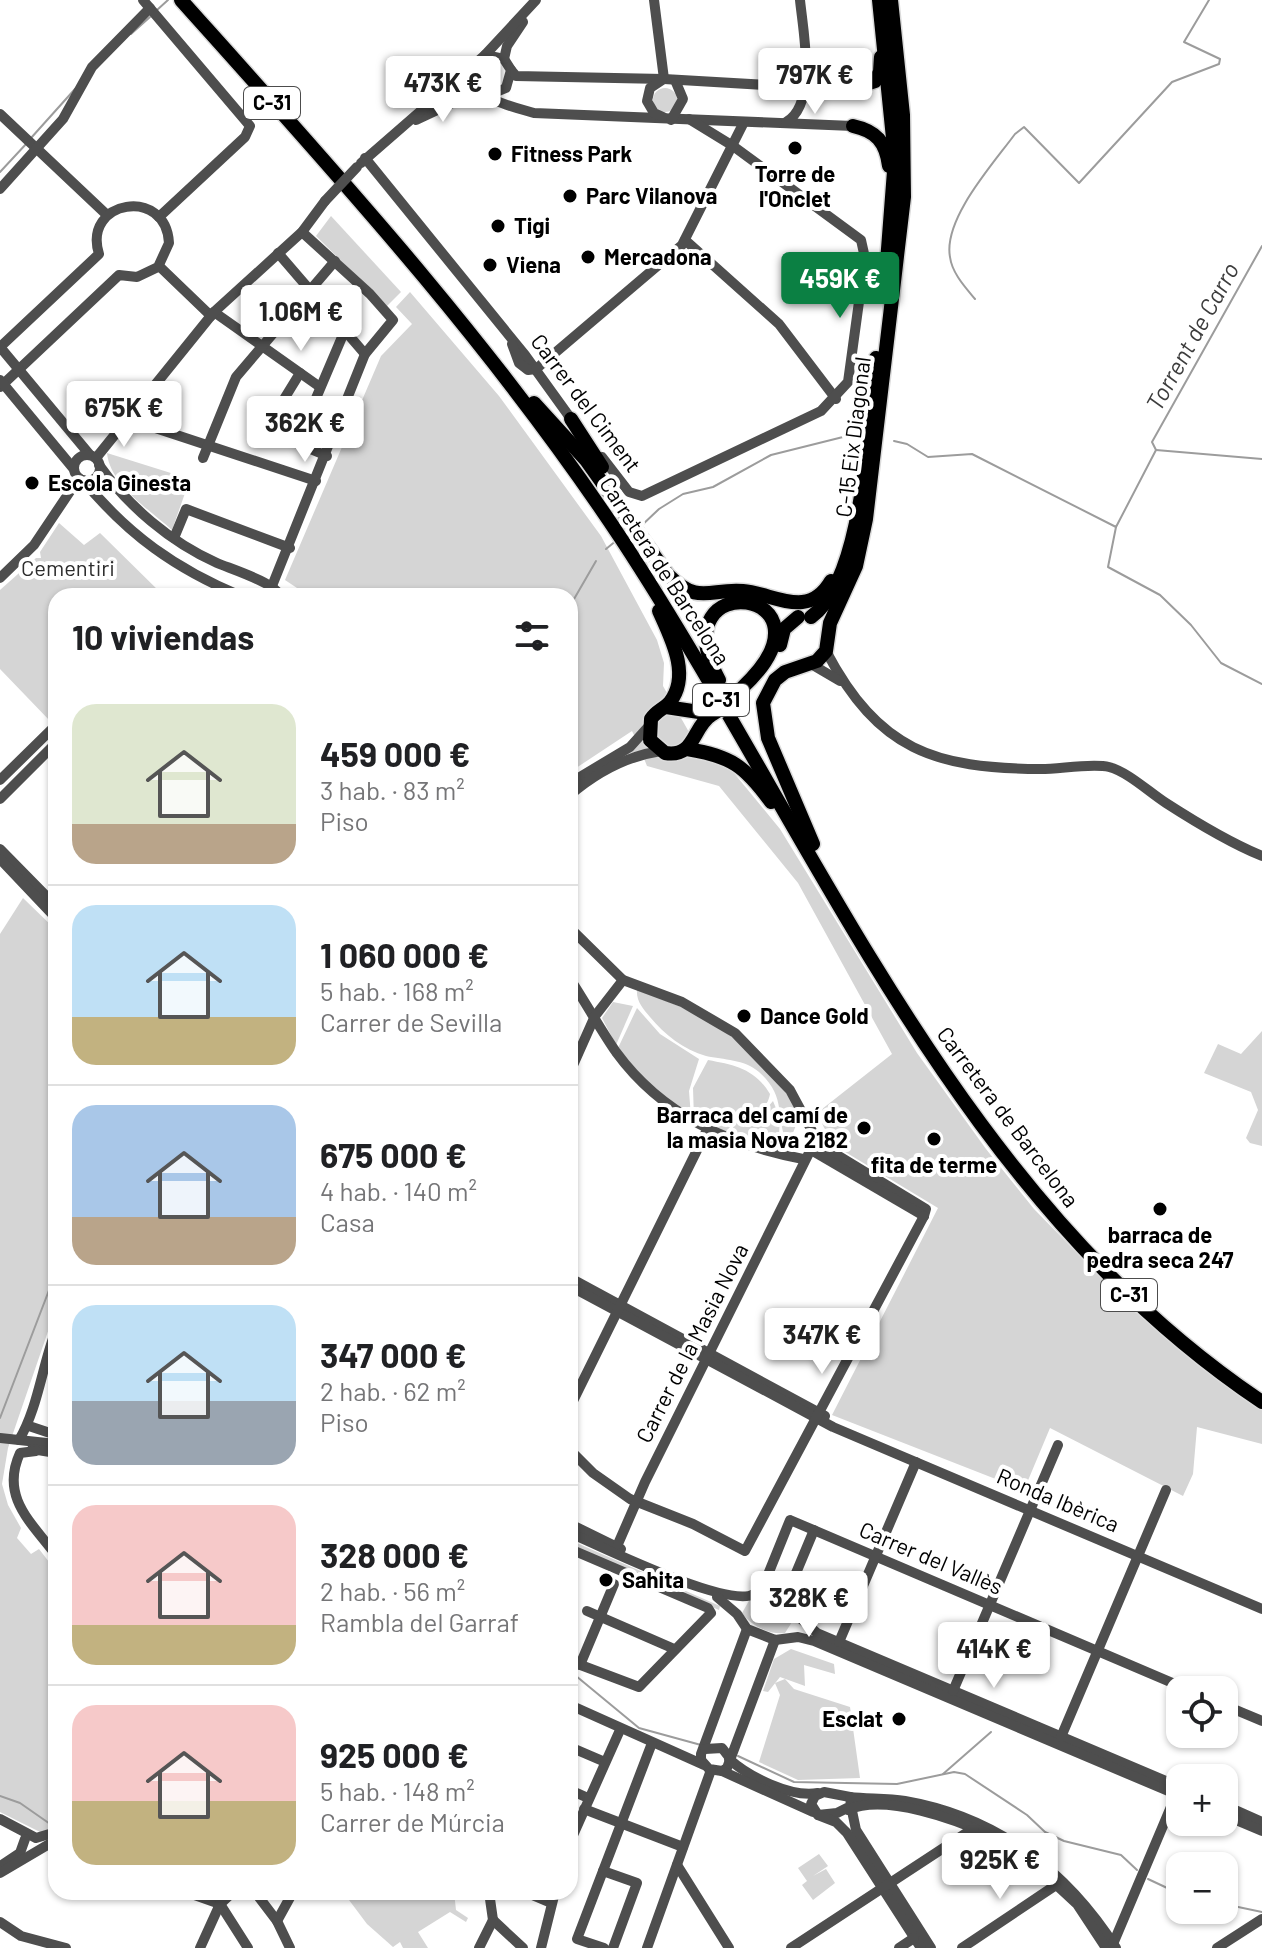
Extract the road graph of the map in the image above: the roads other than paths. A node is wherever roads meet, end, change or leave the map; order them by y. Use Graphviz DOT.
graph roads {
  1 [pos="181,0"];
  2 [pos="536,0"];
  3 [pos="654,0"];
  4 [pos="800,0"];
  5 [pos="879,0"];
  6 [pos="891,0"];
  7 [pos="147,4"];
  8 [pos="883,25"];
  9 [pos="485,55"];
  10 [pos="504,59"];
  11 [pos="473,65"];
  12 [pos="511,70"];
  13 [pos="667,76"];
  14 [pos="805,78"];
  15 [pos="850,89"];
  16 [pos="484,93"];
  17 [pos="0,114"];
  18 [pos="669,119"];
  19 [pos="689,119"];
  20 [pos="744,122"];
  21 [pos="786,122"];
  22 [pos="853,126"];
  23 [pos="400,128"];
  24 [pos="733,146"];
  25 [pos="38,149"];
  26 [pos="361,163"];
  27 [pos="0,189"];
  28 [pos="893,199"];
  29 [pos="107,215"];
  30 [pos="159,217"];
  31 [pos="302,232"];
  32 [pos="685,240"];
  33 [pos="278,253"];
  34 [pos="335,261"];
  35 [pos="159,266"];
  36 [pos="310,289"];
  37 [pos="212,314"];
  38 [pos="345,330"];
  39 [pos="262,346"];
  40 [pos="0,347"];
  41 [pos="365,354"];
  42 [pos="536,369"];
  43 [pos="20,370"];
  44 [pos="300,373"];
  45 [pos="502,374"];
  46 [pos="1,384"];
  47 [pos="320,387"];
  48 [pos="836,399"];
  49 [pos="125,418"];
  50 [pos="571,419"];
  51 [pos="297,443"];
  52 [pos="208,445"];
  53 [pos="327,456"];
  54 [pos="203,458"];
  55 [pos="95,459"];
  56 [pos="78,475"];
  57 [pos="316,481"];
  58 [pos="631,521"];
  59 [pos="174,538"];
  60 [pos="290,548"];
  61 [pos="627,552"];
  62 [pos="846,562"];
  63 [pos="0,578"];
  64 [pos="221,588"];
  65 [pos="268,588"];
  66 [pos="276,588"];
  67 [pos="758,595"];
  68 [pos="804,617"];
  69 [pos="828,635"];
  70 [pos="781,643"];
  71 [pos="826,651"];
  72 [pos="803,664"];
  73 [pos="844,683"];
  74 [pos="738,693"];
  75 [pos="666,707"];
  76 [pos="685,709"];
  77 [pos="710,712"];
  78 [pos="648,727"];
  79 [pos="696,732"];
  80 [pos="48,733"];
  81 [pos="687,749"];
  82 [pos="48,751"];
  83 [pos="661,751"];
  84 [pos="625,755"];
  85 [pos="578,779"];
  86 [pos="0,780"];
  87 [pos="578,789"];
  88 [pos="0,799"];
  89 [pos="810,836"];
  90 [pos="0,849"];
  91 [pos="809,852"];
  92 [pos="1262,856"];
  93 [pos="0,859"];
  94 [pos="48,898"];
  95 [pos="48,910"];
  96 [pos="578,936"];
  97 [pos="623,980"];
  98 [pos="578,991"];
  99 [pos="595,1016"];
  100 [pos="926,1047"];
  101 [pos="578,1054"];
  102 [pos="707,1130"];
  103 [pos="816,1139"];
  104 [pos="811,1150"];
  105 [pos="803,1159"];
  106 [pos="924,1216"];
  107 [pos="578,1283"];
  108 [pos="578,1290"];
  109 [pos="620,1309"];
  110 [pos="48,1352"];
  111 [pos="709,1356"];
  112 [pos="578,1391"];
  113 [pos="1262,1402"];
  114 [pos="819,1416"];
  115 [pos="29,1426"];
  116 [pos="48,1432"];
  117 [pos="0,1438"];
  118 [pos="16,1440"];
  119 [pos="48,1443"];
  120 [pos="1058,1445"];
  121 [pos="36,1451"];
  122 [pos="48,1452"];
  123 [pos="578,1458"];
  124 [pos="916,1462"];
  125 [pos="1166,1490"];
  126 [pos="637,1499"];
  127 [pos="1030,1511"];
  128 [pos="578,1527"];
  129 [pos="814,1530"];
  130 [pos="578,1536"];
  131 [pos="48,1544"];
  132 [pos="618,1544"];
  133 [pos="578,1552"];
  134 [pos="1138,1555"];
  135 [pos="874,1556"];
  136 [pos="629,1558"];
  137 [pos="614,1584"];
  138 [pos="713,1593"];
  139 [pos="751,1596"];
  140 [pos="990,1604"];
  141 [pos="1262,1609"];
  142 [pos="587,1611"];
  143 [pos="793,1612"];
  144 [pos="737,1614"];
  145 [pos="600,1618"];
  146 [pos="747,1629"];
  147 [pos="778,1639"];
  148 [pos="839,1642"];
  149 [pos="672,1648"];
  150 [pos="1098,1651"];
  151 [pos="578,1658"];
  152 [pos="578,1664"];
  153 [pos="1166,1680"];
  154 [pos="953,1691"];
  155 [pos="578,1709"];
  156 [pos="1238,1711"];
  157 [pos="1262,1721"];
  158 [pos="620,1730"];
  159 [pos="1061,1737"];
  160 [pos="652,1743"];
  161 [pos="578,1750"];
  162 [pos="703,1751"];
  163 [pos="681,1755"];
  164 [pos="729,1758"];
  165 [pos="605,1762"];
  166 [pos="713,1769"];
  167 [pos="1166,1787"];
  168 [pos="1166,1788"];
  169 [pos="818,1793"];
  170 [pos="578,1794"];
  171 [pos="588,1798"];
  172 [pos="850,1805"];
  173 [pos="584,1809"];
  174 [pos="1238,1811"];
  175 [pos="816,1814"];
  176 [pos="0,1819"];
  177 [pos="578,1821"];
  178 [pos="1238,1821"];
  179 [pos="1262,1822"];
  180 [pos="1166,1823"];
  181 [pos="621,1824"];
  182 [pos="974,1828"];
  183 [pos="1262,1831"];
  184 [pos="48,1836"];
  185 [pos="48,1841"];
  186 [pos="33,1844"];
  187 [pos="683,1847"];
  188 [pos="48,1850"];
  189 [pos="677,1865"];
  190 [pos="0,1866"];
  191 [pos="603,1871"];
  192 [pos="0,1873"];
  193 [pos="1056,1885"];
  194 [pos="887,1887"];
  195 [pos="209,1900"];
  196 [pos="224,1900"];
  197 [pos="261,1900"];
  198 [pos="289,1900"];
  199 [pos="490,1900"];
  200 [pos="553,1900"];
  201 [pos="220,1904"];
  202 [pos="1262,1919"];
  203 [pos="493,1920"];
  204 [pos="277,1921"];
  205 [pos="0,1922"];
  206 [pos="918,1943"];
  207 [pos="650,1946"];
  208 [pos="798,1946"];
  209 [pos="1112,1947"];
  210 [pos="66,1948"];
  211 [pos="200,1948"];
  212 [pos="248,1948"];
  213 [pos="290,1948"];
  214 [pos="479,1948"];
  215 [pos="523,1948"];
  216 [pos="541,1948"];
  217 [pos="604,1948"];
  218 [pos="613,1948"];
  219 [pos="729,1948"];
  220 [pos="899,1948"];
  221 [pos="931,1948"];
  222 [pos="962,1948"];
  223 [pos="1217,1948"];
  1 -- 45 [label="highway, Carretera de Barcelona / C-31"];
  2 -- 9 [label="street"];
  2 -- 10 [label="street"];
  3 -- 13 [label="street"];
  4 -- 14 [label="street"];
  5 -- 8 [label="highway"];
  6 -- 69 [label="highway, C-15 Eix Diagonal"];
  7 -- 25 [label="street"];
  7 -- 30 [label="street"];
  8 -- 15 [label="highway"];
  8 -- 28 [label="highway"];
  9 -- 10 [label="street"];
  9 -- 11 [label="street"];
  10 -- 12 [label="street"];
  11 -- 16 [label="street"];
  11 -- 23 [label="street"];
  12 -- 13 [label="street"];
  12 -- 16 [label="street"];
  13 -- 14 [label="street"];
  13 -- 18 [label="street"];
  13 -- 18 [label="street"];
  14 -- 15 [label="street"];
  14 -- 21 [label="street"];
  16 -- 18 [label="street"];
  16 -- 23 [label="street"];
  17 -- 25 [label="street"];
  18 -- 19 [label="street"];
  19 -- 20 [label="street"];
  19 -- 24 [label="street"];
  20 -- 21 [label="street"];
  20 -- 24 [label="street"];
  21 -- 22 [label="street"];
  22 -- 28 [label="highway"];
  23 -- 26 [label="street"];
  24 -- 32 [label="street"];
  24 -- 48 [label="street"];
  25 -- 27 [label="street"];
  25 -- 29 [label="street"];
  26 -- 31 [label="street, bridge"];
  26 -- 42 [label="street, Carrer del Ciment"];
  28 -- 62 [label="highway"];
  29 -- 30 [label="street"];
  29 -- 40 [label="street"];
  30 -- 35 [label="street"];
  31 -- 33 [label="street"];
  31 -- 34 [label="street"];
  32 -- 42 [label="street"];
  32 -- 48 [label="street"];
  33 -- 36 [label="street"];
  33 -- 37 [label="street"];
  34 -- 36 [label="street"];
  34 -- 41 [label="street"];
  35 -- 37 [label="street"];
  35 -- 43 [label="street"];
  36 -- 38 [label="street"];
  36 -- 39 [label="street"];
  37 -- 39 [label="street"];
  37 -- 49 [label="street"];
  38 -- 41 [label="street"];
  38 -- 47 [label="street"];
  39 -- 44 [label="street"];
  39 -- 52 [label="street"];
  40 -- 43 [label="street"];
  41 -- 53 [label="street"];
  42 -- 50 [label="street, Carrer del Ciment"];
  43 -- 46 [label="street"];
  43 -- 55 [label="street"];
  44 -- 47 [label="street"];
  44 -- 51 [label="street"];
  45 -- 58 [label="highway"];
  45 -- 61 [label="highway, Carretera de Barcelona / C-31"];
  46 -- 56 [label="street"];
  47 -- 51 [label="street"];
  48 -- 50 [label="street, Carrer del Ciment"];
  49 -- 52 [label="street"];
  49 -- 55 [label="street"];
  50 -- 58 [label="highway"];
  51 -- 53 [label="street"];
  52 -- 54 [label="street"];
  52 -- 57 [label="street"];
  53 -- 57 [label="street"];
  55 -- 56 [label="street"];
  55 -- 56 [label="street"];
  55 -- 59 [label="street"];
  56 -- 63 [label="street"];
  56 -- 64 [label="street"];
  57 -- 60 [label="street"];
  58 -- 67 [label="highway"];
  59 -- 60 [label="street"];
  59 -- 65 [label="street"];
  60 -- 66 [label="street"];
  61 -- 75 [label="highway"];
  61 -- 91 [label="highway, Carretera de Barcelona / C-31"];
  62 -- 67 [label="highway"];
  62 -- 68 [label="highway"];
  67 -- 68 [label="highway"];
  68 -- 69 [label="highway"];
  68 -- 70 [label="highway"];
  69 -- 71 [label="highway"];
  70 -- 72 [label="highway"];
  70 -- 74 [label="highway"];
  71 -- 72 [label="highway"];
  71 -- 73 [label="street"];
  72 -- 73 [label="street"];
  72 -- 74 [label="highway"];
  72 -- 89 [label="highway"];
  73 -- 92 [label="street"];
  74 -- 77 [label="highway"];
  74 -- 89 [label="highway"];
  75 -- 76 [label="highway"];
  75 -- 78 [label="highway"];
  76 -- 77 [label="highway"];
  76 -- 79 [label="highway"];
  77 -- 79 [label="highway"];
  78 -- 83 [label="highway"];
  78 -- 84 [label="street"];
  79 -- 81 [label="highway"];
  80 -- 86 [label="street"];
  81 -- 83 [label="highway"];
  81 -- 91 [label="highway"];
  82 -- 88 [label="street"];
  83 -- 84 [label="street"];
  84 -- 85 [label="street"];
  84 -- 87 [label="street"];
  89 -- 100 [label="highway"];
  90 -- 94 [label="street"];
  91 -- 100 [label="highway, Carretera de Barcelona / C-31"];
  93 -- 95 [label="street"];
  96 -- 97 [label="street"];
  97 -- 99 [label="street"];
  97 -- 103 [label="street"];
  98 -- 99 [label="street"];
  99 -- 101 [label="street"];
  99 -- 102 [label="street"];
  100 -- 113 [label="highway, Carretera de Barcelona / C-31"];
  102 -- 105 [label="street"];
  102 -- 109 [label="street"];
  103 -- 104 [label="street, Carrer de la Masia Nova"];
  103 -- 106 [label="street"];
  104 -- 105 [label="street, Carrer de la Masia Nova"];
  104 -- 106 [label="street"];
  105 -- 111 [label="street, Carrer de la Masia Nova"];
  106 -- 114 [label="street"];
  107 -- 109 [label="street, Ronda Ibèrica"];
  108 -- 109 [label="street, Ronda Ibèrica"];
  109 -- 111 [label="street, Ronda Ibèrica"];
  109 -- 112 [label="street"];
  110 -- 115 [label="street"];
  111 -- 114 [label="street, Ronda Ibèrica"];
  111 -- 126 [label="street, Carrer de la Masia Nova"];
  114 -- 124 [label="street, Ronda Ibèrica"];
  114 -- 126 [label="street"];
  115 -- 116 [label="street"];
  115 -- 118 [label="street"];
  117 -- 118 [label="street"];
  118 -- 119 [label="street"];
  118 -- 121 [label="street"];
  120 -- 127 [label="street"];
  121 -- 122 [label="street"];
  121 -- 131 [label="street"];
  123 -- 126 [label="street"];
  124 -- 127 [label="street, Ronda Ibèrica"];
  124 -- 135 [label="street"];
  125 -- 134 [label="street"];
  126 -- 132 [label="street, Carrer de la Masia Nova"];
  127 -- 134 [label="street, Ronda Ibèrica"];
  127 -- 140 [label="street"];
  128 -- 132 [label="street"];
  129 -- 135 [label="street, Carrer del Vallès"];
  129 -- 139 [label="street, Carrer del Vallès"];
  129 -- 143 [label="street"];
  130 -- 136 [label="street"];
  132 -- 136 [label="street"];
  133 -- 152 [label="street"];
  134 -- 141 [label="street, Ronda Ibèrica"];
  134 -- 150 [label="street"];
  135 -- 140 [label="street, Carrer del Vallès"];
  135 -- 148 [label="street"];
  136 -- 138 [label="street"];
  137 -- 145 [label="street"];
  138 -- 139 [label="street"];
  138 -- 144 [label="street"];
  139 -- 143 [label="street"];
  139 -- 144 [label="street"];
  140 -- 150 [label="street, Carrer del Vallès"];
  140 -- 154 [label="street"];
  142 -- 145 [label="street"];
  143 -- 147 [label="street"];
  143 -- 148 [label="street"];
  144 -- 146 [label="street"];
  145 -- 149 [label="street"];
  145 -- 151 [label="street"];
  146 -- 147 [label="street"];
  146 -- 162 [label="street"];
  147 -- 164 [label="street"];
  147 -- 168 [label="street"];
  148 -- 154 [label="street"];
  150 -- 153 [label="street, Carrer del Vallès"];
  150 -- 159 [label="street"];
  154 -- 159 [label="street"];
  155 -- 158 [label="street"];
  156 -- 157 [label="street"];
  158 -- 160 [label="street"];
  158 -- 165 [label="street"];
  159 -- 167 [label="street"];
  160 -- 163 [label="street"];
  160 -- 181 [label="street"];
  161 -- 165 [label="street"];
  162 -- 163 [label="street"];
  162 -- 164 [label="street"];
  162 -- 166 [label="street"];
  163 -- 166 [label="street"];
  164 -- 166 [label="street"];
  164 -- 169 [label="street"];
  165 -- 171 [label="street"];
  166 -- 175 [label="street"];
  166 -- 187 [label="street"];
  169 -- 172 [label="street"];
  169 -- 175 [label="street"];
  170 -- 171 [label="street"];
  171 -- 173 [label="street"];
  172 -- 175 [label="street"];
  172 -- 182 [label="street"];
  172 -- 194 [label="street"];
  172 -- 209 [label="street"];
  173 -- 177 [label="street"];
  173 -- 181 [label="street"];
  174 -- 179 [label="street"];
  175 -- 194 [label="street"];
  176 -- 186 [label="street"];
  178 -- 183 [label="street"];
  180 -- 209 [label="street"];
  181 -- 187 [label="street"];
  181 -- 191 [label="street"];
  182 -- 193 [label="street"];
  182 -- 194 [label="street"];
  184 -- 186 [label="street"];
  185 -- 186 [label="street"];
  186 -- 188 [label="street"];
  186 -- 190 [label="street"];
  186 -- 192 [label="street"];
  187 -- 189 [label="street"];
  189 -- 207 [label="street"];
  189 -- 219 [label="street"];
  191 -- 217 [label="street"];
  191 -- 218 [label="street"];
  193 -- 209 [label="street"];
  193 -- 222 [label="street"];
  194 -- 206 [label="street"];
  194 -- 208 [label="street"];
  194 -- 221 [label="street"];
  195 -- 201 [label="street"];
  196 -- 201 [label="street"];
  197 -- 204 [label="street"];
  198 -- 204 [label="street"];
  199 -- 203 [label="street"];
  200 -- 216 [label="street"];
  201 -- 211 [label="street"];
  201 -- 212 [label="street"];
  202 -- 223 [label="street"];
  203 -- 214 [label="street"];
  203 -- 215 [label="street"];
  204 -- 213 [label="street"];
  205 -- 210 [label="street"];
  206 -- 220 [label="street"];
}
